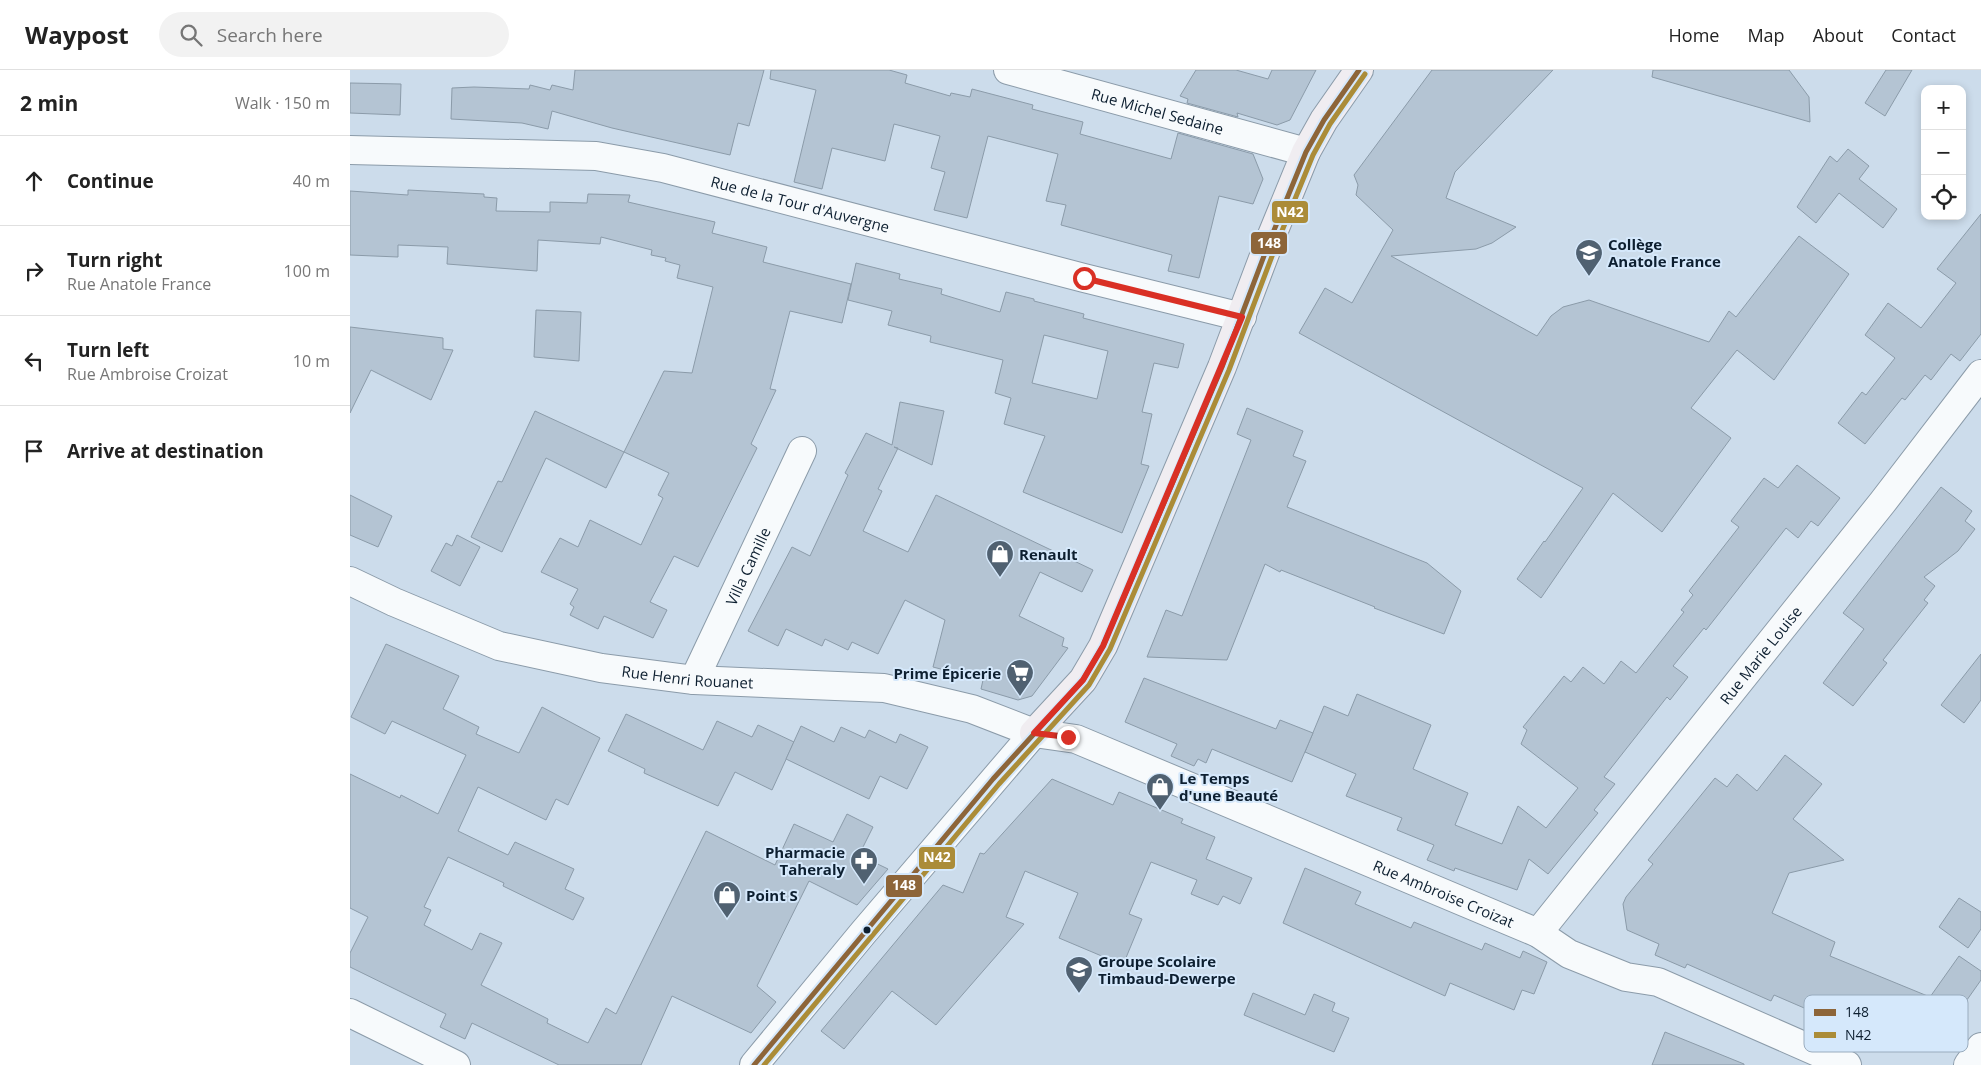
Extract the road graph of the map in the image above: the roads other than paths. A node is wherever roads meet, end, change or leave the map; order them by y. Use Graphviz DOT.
graph roads {
  1 [pos="1008,70"];
  2 [pos="1359,70"];
  3 [pos="350,150"];
  4 [pos="1306,152"];
  5 [pos="1242,317"];
  6 [pos="1981,374"];
  7 [pos="802,451"];
  8 [pos="350,581"];
  9 [pos="694,680"];
  10 [pos="1034,733"];
  11 [pos="1538,933"];
  12 [pos="350,1013"];
  13 [pos="1804,1046"];
  14 [pos="1981,1047"];
  15 [pos="1817,1052"];
  16 [pos="456,1065"];
  17 [pos="754,1065"];
  18 [pos="1847,1065"];
  19 [pos="1968,1065"];
  1 -- 4 [label="street, Rue Michel Sedaine"];
  2 -- 4 [label="main road"];
  3 -- 5 [label="street, Rue de la Tour d'Auvergne"];
  4 -- 5 [label="main road"];
  5 -- 10 [label="main road"];
  6 -- 11 [label="street, Rue Marie Louise"];
  7 -- 9 [label="street, Villa Camille"];
  8 -- 9 [label="street, Rue Henri Rouanet"];
  9 -- 10 [label="street, Rue Henri Rouanet"];
  10 -- 11 [label="street, Rue Ambroise Croizat"];
  10 -- 17 [label="street"];
  11 -- 13 [label="street, Rue Ambroise Croizat"];
  12 -- 16 [label="street"];
  14 -- 19 [label="street"];
  15 -- 18 [label="street, Rue Ambroise Croizat"];
}
